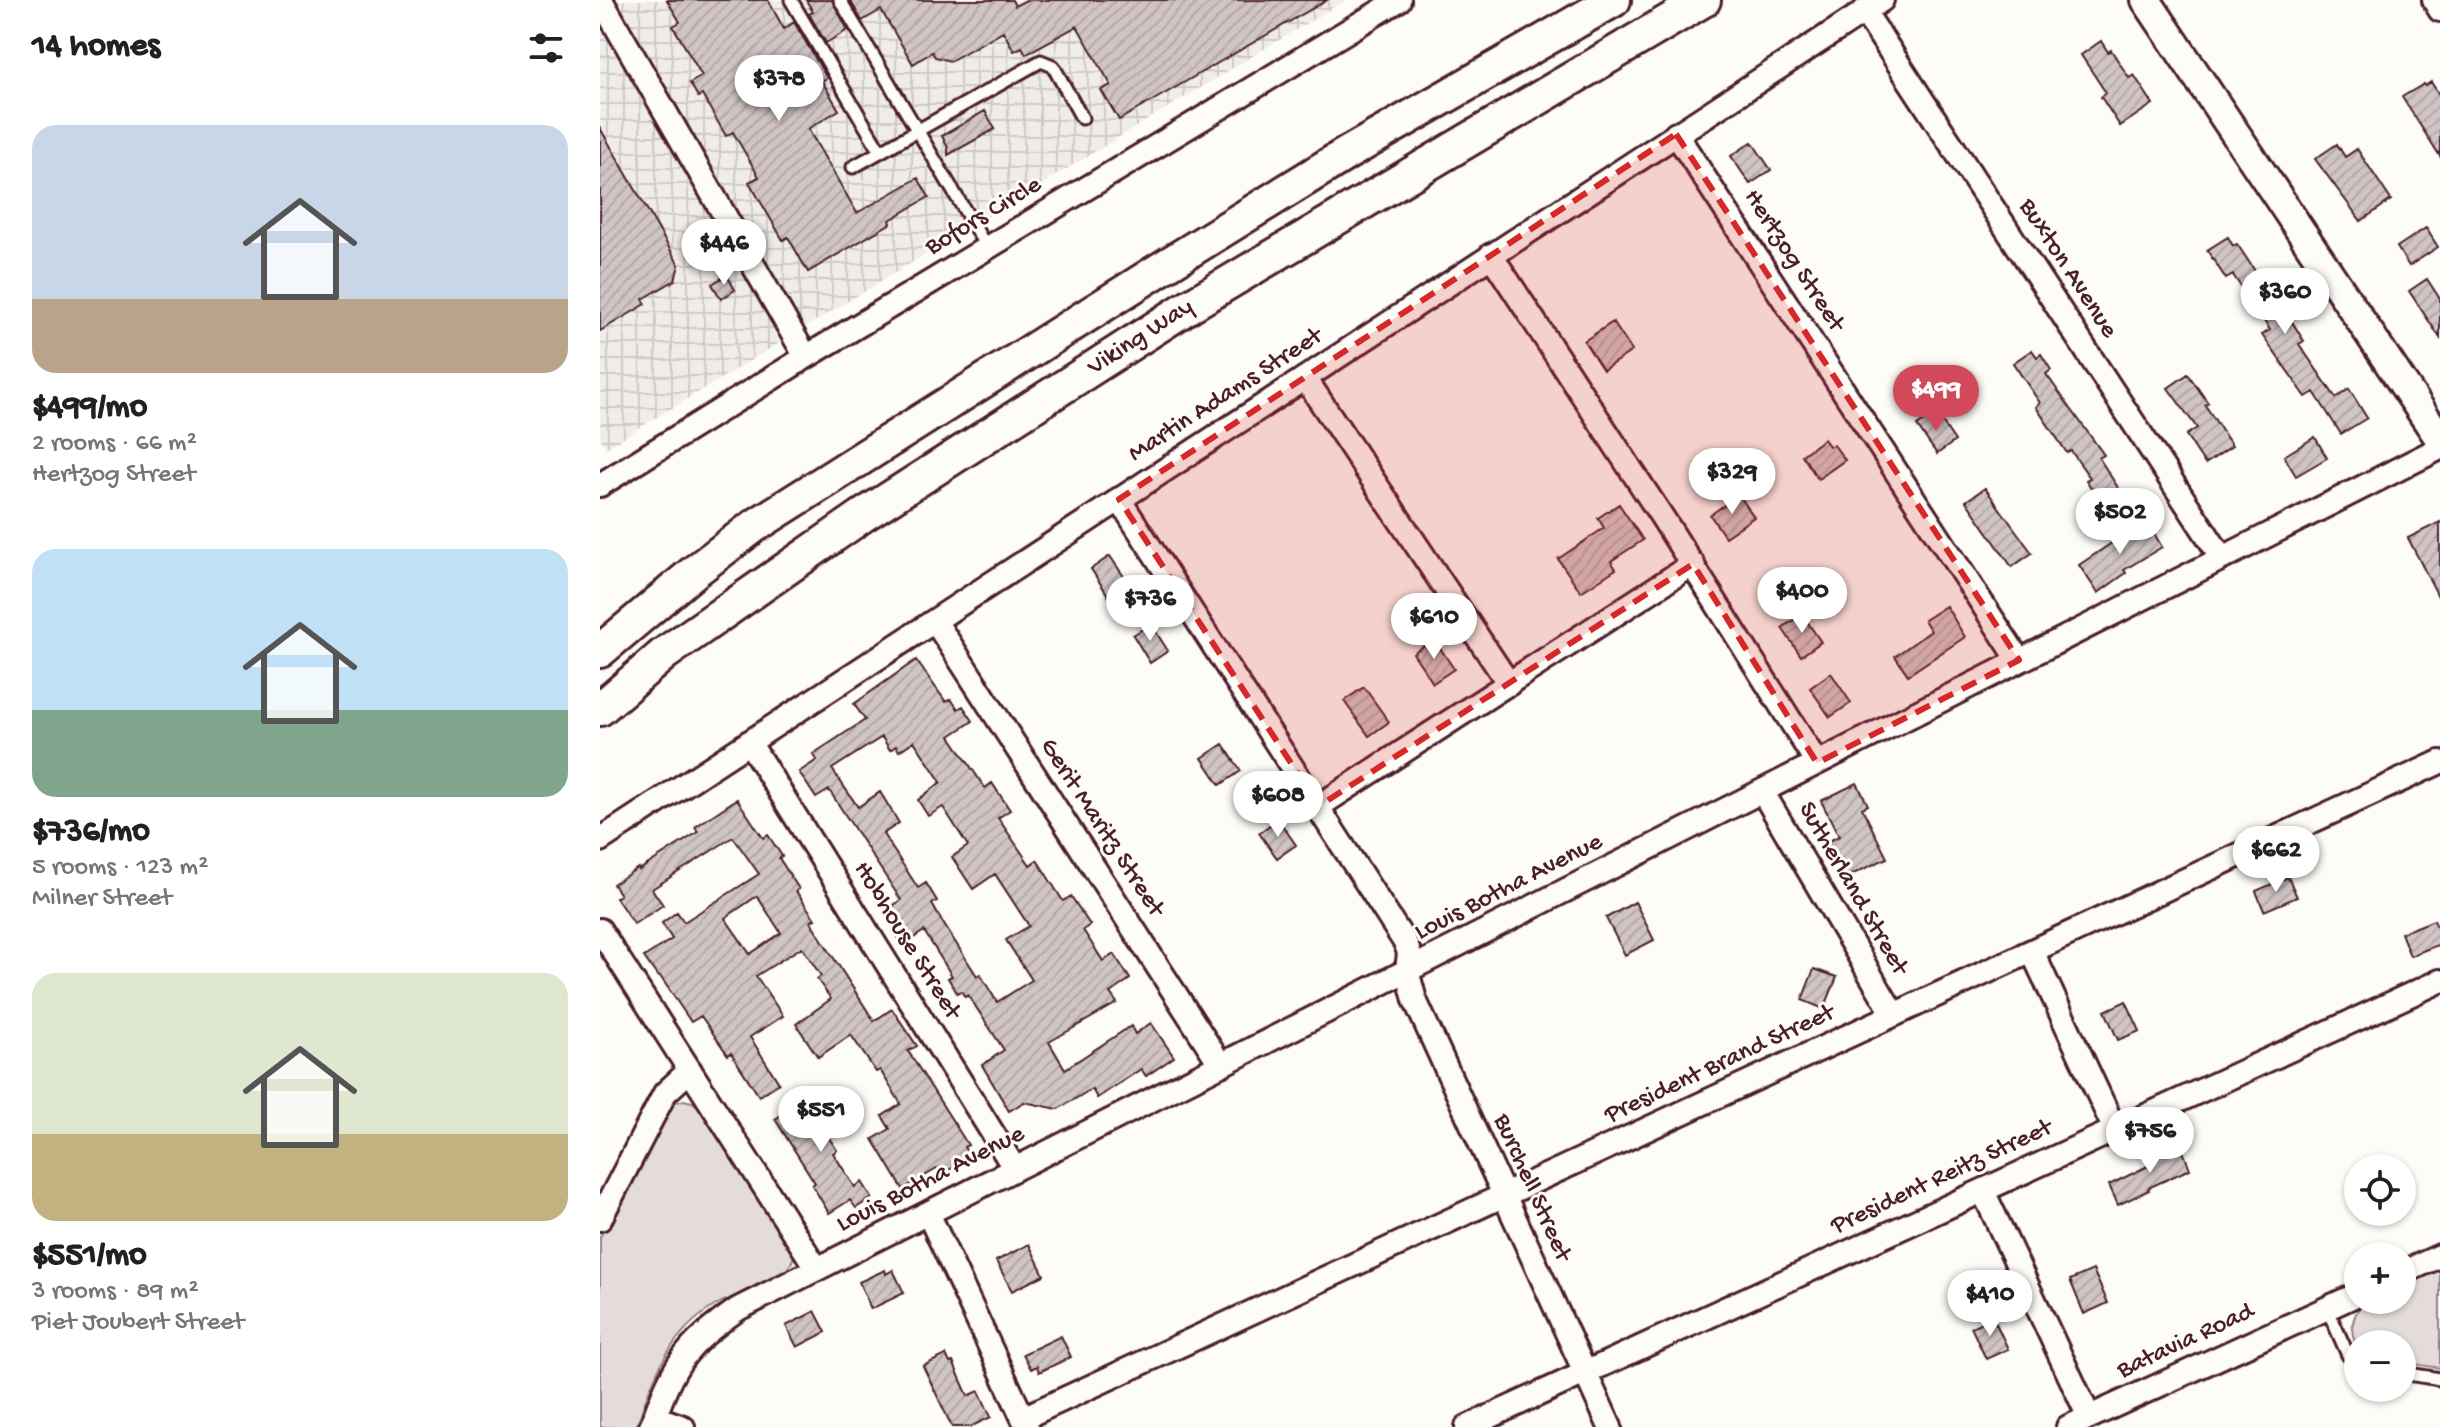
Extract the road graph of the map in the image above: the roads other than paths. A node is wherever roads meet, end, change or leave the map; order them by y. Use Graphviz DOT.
graph roads {
  1 [pos="601,0"];
  2 [pos="791,0"];
  3 [pos="840,0"];
  4 [pos="1399,0"];
  5 [pos="1614,0"];
  6 [pos="1704,0"];
  7 [pos="2146,0"];
  8 [pos="2434,0"];
  9 [pos="1873,6"];
  10 [pos="2440,10"];
  11 [pos="1082,118"];
  12 [pos="917,130"];
  13 [pos="1676,134"];
  14 [pos="880,151"];
  15 [pos="853,167"];
  16 [pos="987,248"];
  17 [pos="1491,255"];
  18 [pos="806,357"];
  19 [pos="1305,378"];
  20 [pos="2440,439"];
  21 [pos="2440,448"];
  22 [pos="600,485"];
  23 [pos="1119,499"];
  24 [pos="2222,558"];
  25 [pos="1693,564"];
  26 [pos="935,621"];
  27 [pos="600,651"];
  28 [pos="2019,660"];
  29 [pos="1509,684"];
  30 [pos="600,709"];
  31 [pos="749,742"];
  32 [pos="2440,762"];
  33 [pos="1817,763"];
  34 [pos="1762,791"];
  35 [pos="1319,806"];
  36 [pos="600,840"];
  37 [pos="600,930"];
  38 [pos="2032,951"];
  39 [pos="1407,970"];
  40 [pos="2440,981"];
  41 [pos="1894,1015"];
  42 [pos="1221,1065"];
  43 [pos="690,1070"];
  44 [pos="2115,1130"];
  45 [pos="1015,1169"];
  46 [pos="1983,1191"];
  47 [pos="1504,1195"];
  48 [pos="928,1213"];
  49 [pos="600,1219"];
  50 [pos="2440,1256"];
  51 [pos="2416,1267"];
  52 [pos="817,1269"];
  53 [pos="2344,1300"];
  54 [pos="2327,1308"];
  55 [pos="2344,1346"];
  56 [pos="1585,1373"];
  57 [pos="2416,1375"];
  58 [pos="2440,1379"];
  59 [pos="2089,1417"];
  60 [pos="653,1422"];
  61 [pos="1025,1422"];
  62 [pos="683,1427"];
  63 [pos="1467,1427"];
  64 [pos="1610,1427"];
  65 [pos="2068,1427"];
  1 -- 18 [label="street"];
  2 -- 14 [label="lane"];
  3 -- 12 [label="lane"];
  4 -- 16 [label="street, Bofors Circle"];
  5 -- 27 [label="main road, Viking Way"];
  6 -- 30 [label="main road, Viking Way"];
  7 -- 20 [label="street"];
  8 -- 10 [label="street"];
  9 -- 13 [label="street, Martin Adams Street"];
  9 -- 24 [label="street, Buxton Avenue"];
  11 -- 12 [label="lane"];
  12 -- 14 [label="lane"];
  12 -- 16 [label="lane"];
  13 -- 17 [label="street, Martin Adams Street"];
  13 -- 28 [label="street, Hertzog Street"];
  14 -- 15 [label="lane"];
  16 -- 18 [label="street, Bofors Circle"];
  17 -- 19 [label="street, Martin Adams Street"];
  17 -- 25 [label="street"];
  18 -- 22 [label="street, Bofors Circle"];
  19 -- 23 [label="street, Martin Adams Street"];
  19 -- 29 [label="street"];
  21 -- 24 [label="street, Louis Botha Avenue"];
  23 -- 26 [label="street, Martin Adams Street"];
  23 -- 35 [label="street, Burchell Street"];
  24 -- 28 [label="street, Louis Botha Avenue"];
  25 -- 29 [label="street"];
  25 -- 33 [label="street"];
  26 -- 31 [label="street, Martin Adams Street"];
  26 -- 42 [label="street, Gerit Maritz Street"];
  28 -- 33 [label="street, Louis Botha Avenue"];
  29 -- 35 [label="street"];
  31 -- 36 [label="street, Martin Adams Street"];
  31 -- 45 [label="street, Hobhouse Street"];
  32 -- 38 [label="street, President Brand Street"];
  33 -- 34 [label="street, Louis Botha Avenue"];
  34 -- 39 [label="street, Louis Botha Avenue"];
  34 -- 41 [label="street, Sutherland Street"];
  35 -- 39 [label="street, Burchell Street"];
  37 -- 43 [label="street"];
  38 -- 41 [label="street, President Brand Street"];
  38 -- 44 [label="street"];
  39 -- 42 [label="street, Louis Botha Avenue"];
  39 -- 47 [label="street, Burchell Street"];
  40 -- 44 [label="street, President Reitz Street"];
  41 -- 47 [label="street, President Brand Street"];
  42 -- 45 [label="street, Louis Botha Avenue"];
  43 -- 49 [label="street"];
  43 -- 52 [label="street"];
  44 -- 46 [label="street, President Reitz Street"];
  45 -- 48 [label="street, Louis Botha Avenue"];
  46 -- 56 [label="street, President Reitz Street"];
  46 -- 59 [label="street"];
  47 -- 56 [label="street, Burchell Street"];
  47 -- 61 [label="street, President Brand Street"];
  48 -- 52 [label="street, Louis Botha Avenue"];
  48 -- 61 [label="street"];
  50 -- 51 [label="street"];
  52 -- 60 [label="street, Louis Botha Avenue"];
  53 -- 54 [label="street, Batavia Road"];
  54 -- 55 [label="lane"];
  54 -- 59 [label="street, Batavia Road"];
  56 -- 63 [label="street, President Reitz Street"];
  56 -- 64 [label="street, Burchell Street"];
  57 -- 58 [label="lane"];
  59 -- 65 [label="street, Batavia Road"];
  60 -- 62 [label="street"];
}
